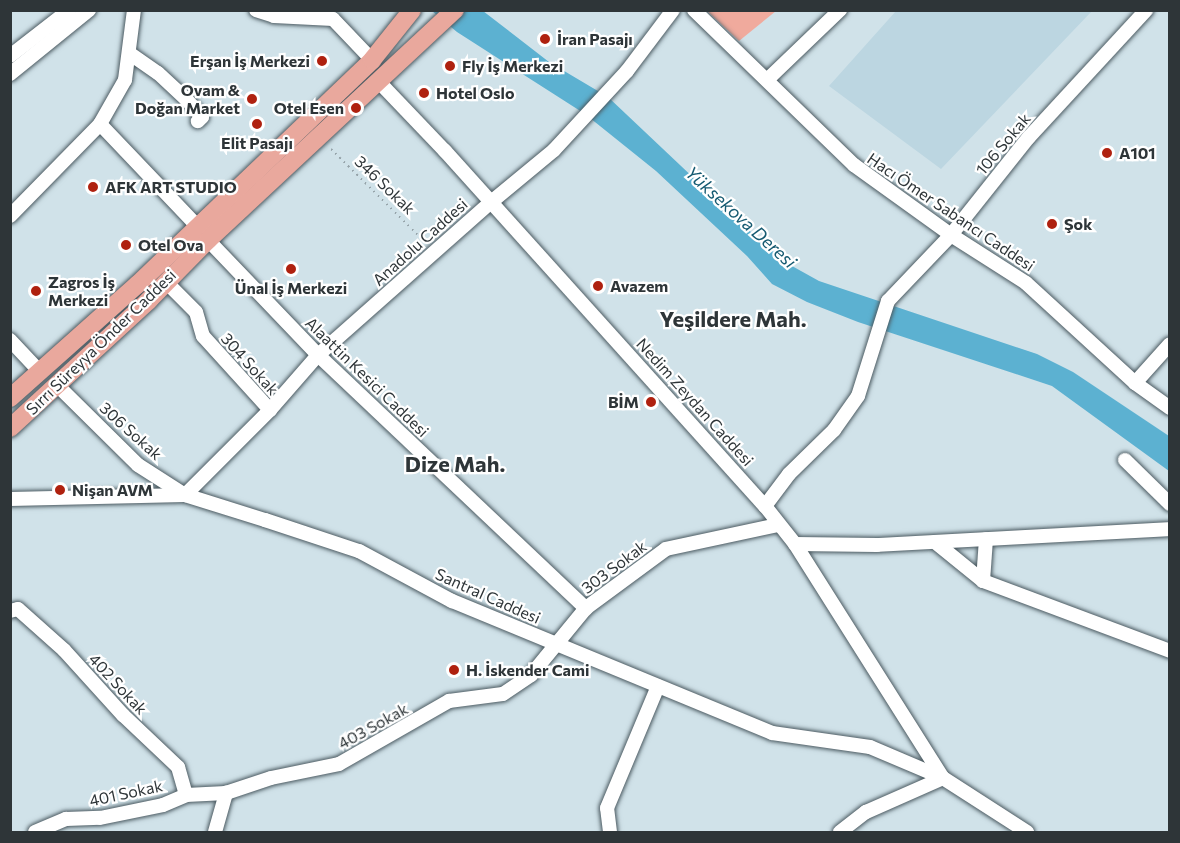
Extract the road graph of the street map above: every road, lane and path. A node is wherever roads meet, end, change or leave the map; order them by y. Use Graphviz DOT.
graph roads {
  1 [pos="69,10"];
  2 [pos="89,10"];
  3 [pos="134,10"];
  4 [pos="255,10"];
  5 [pos="455,10"];
  6 [pos="673,10"];
  7 [pos="694,10"];
  8 [pos="840,10"];
  9 [pos="1146,10"];
  10 [pos="410,13"];
  11 [pos="329,15"];
  12 [pos="129,53"];
  13 [pos="10,56"];
  14 [pos="372,60"];
  15 [pos="10,74"];
  16 [pos="768,79"];
  17 [pos="379,82"];
  18 [pos="198,121"];
  19 [pos="100,124"];
  20 [pos="318,136"];
  21 [pos="490,202"];
  22 [pos="10,216"];
  23 [pos="203,233"];
  24 [pos="951,235"];
  25 [pos="435,251"];
  26 [pos="166,282"];
  27 [pos="10,340"];
  28 [pos="1170,344"];
  29 [pos="318,355"];
  30 [pos="40,372"];
  31 [pos="1135,383"];
  32 [pos="58,386"];
  33 [pos="10,398"];
  34 [pos="1170,408"];
  35 [pos="270,410"];
  36 [pos="10,428"];
  37 [pos="1125,460"];
  38 [pos="185,495"];
  39 [pos="10,499"];
  40 [pos="1170,504"];
  41 [pos="765,506"];
  42 [pos="778,525"];
  43 [pos="1170,529"];
  44 [pos="986,539"];
  45 [pos="934,542"];
  46 [pos="795,544"];
  47 [pos="983,581"];
  48 [pos="586,608"];
  49 [pos="10,610"];
  50 [pos="555,643"];
  51 [pos="1170,651"];
  52 [pos="658,686"];
  53 [pos="943,778"];
  54 [pos="226,793"];
  55 [pos="186,795"];
  56 [pos="35,832"];
  57 [pos="215,832"];
  58 [pos="610,832"];
  59 [pos="840,832"];
  60 [pos="1027,832"];
  1 -- 13 [label="street"];
  2 -- 15 [label="street"];
  3 -- 12 [label="street"];
  4 -- 11 [label="street"];
  5 -- 17 [label="main road, Sırrı Süreyya Önder Caddesi"];
  6 -- 21 [label="street, Anadolu Caddesi"];
  7 -- 16 [label="street, Hacı Ömer Sabancı Caddesi"];
  8 -- 16 [label="street"];
  9 -- 24 [label="street, 106 Sokak"];
  10 -- 14 [label="main road, Sırrı Süreyya Önder Caddesi"];
  11 -- 14 [label="street"];
  12 -- 18 [label="street"];
  12 -- 19 [label="street"];
  14 -- 23 [label="main road, Sırrı Süreyya Önder Caddesi"];
  16 -- 24 [label="street, Hacı Ömer Sabancı Caddesi"];
  17 -- 20 [label="main road, Sırrı Süreyya Önder Caddesi"];
  17 -- 21 [label="street, Nedim Zeydan Caddesi"];
  19 -- 22 [label="street"];
  19 -- 23 [label="street, Alaattin Kesici Caddesi"];
  20 -- 23 [label="main road, Sırrı Süreyya Önder Caddesi"];
  20 -- 25 [label="path, 346 Sokak"];
  21 -- 25 [label="street, Anadolu Caddesi"];
  21 -- 41 [label="street, Nedim Zeydan Caddesi"];
  23 -- 26 [label="main road, Sırrı Süreyya Önder Caddesi"];
  23 -- 29 [label="street, Alaattin Kesici Caddesi"];
  23 -- 30 [label="main road, Sırrı Süreyya Önder Caddesi"];
  24 -- 31 [label="street, Hacı Ömer Sabancı Caddesi"];
  24 -- 41 [label="street, 106 Sokak"];
  25 -- 29 [label="street, Anadolu Caddesi"];
  26 -- 32 [label="main road, Sırrı Süreyya Önder Caddesi"];
  26 -- 35 [label="street, 304 Sokak"];
  27 -- 30 [label="street"];
  28 -- 31 [label="street"];
  29 -- 35 [label="street, Anadolu Caddesi"];
  29 -- 48 [label="street, Alaattin Kesici Caddesi"];
  30 -- 33 [label="main road, Sırrı Süreyya Önder Caddesi"];
  31 -- 34 [label="street, Hacı Ömer Sabancı Caddesi"];
  32 -- 36 [label="main road, Sırrı Süreyya Önder Caddesi"];
  32 -- 38 [label="street, 306 Sokak"];
  35 -- 38 [label="street, Anadolu Caddesi"];
  37 -- 40 [label="street"];
  38 -- 39 [label="street, Santral Caddesi"];
  38 -- 50 [label="street, Santral Caddesi"];
  41 -- 42 [label="street, Nedim Zeydan Caddesi"];
  42 -- 46 [label="street, Nedim Zeydan Caddesi"];
  42 -- 48 [label="street, 303 Sokak"];
  43 -- 44 [label="street"];
  44 -- 45 [label="street"];
  44 -- 47 [label="street"];
  45 -- 46 [label="street"];
  45 -- 47 [label="street"];
  46 -- 53 [label="street, Nedim Zeydan Caddesi"];
  47 -- 51 [label="street"];
  48 -- 50 [label="street, 303 Sokak"];
  49 -- 55 [label="street, 402 Sokak"];
  50 -- 52 [label="street, Santral Caddesi"];
  50 -- 54 [label="street, 403 Sokak"];
  52 -- 53 [label="street, Santral Caddesi"];
  52 -- 58 [label="street"];
  53 -- 59 [label="street"];
  53 -- 60 [label="street, Santral Caddesi"];
  54 -- 55 [label="street, 401 Sokak"];
  54 -- 57 [label="street"];
  55 -- 56 [label="street, 401 Sokak"];
}
